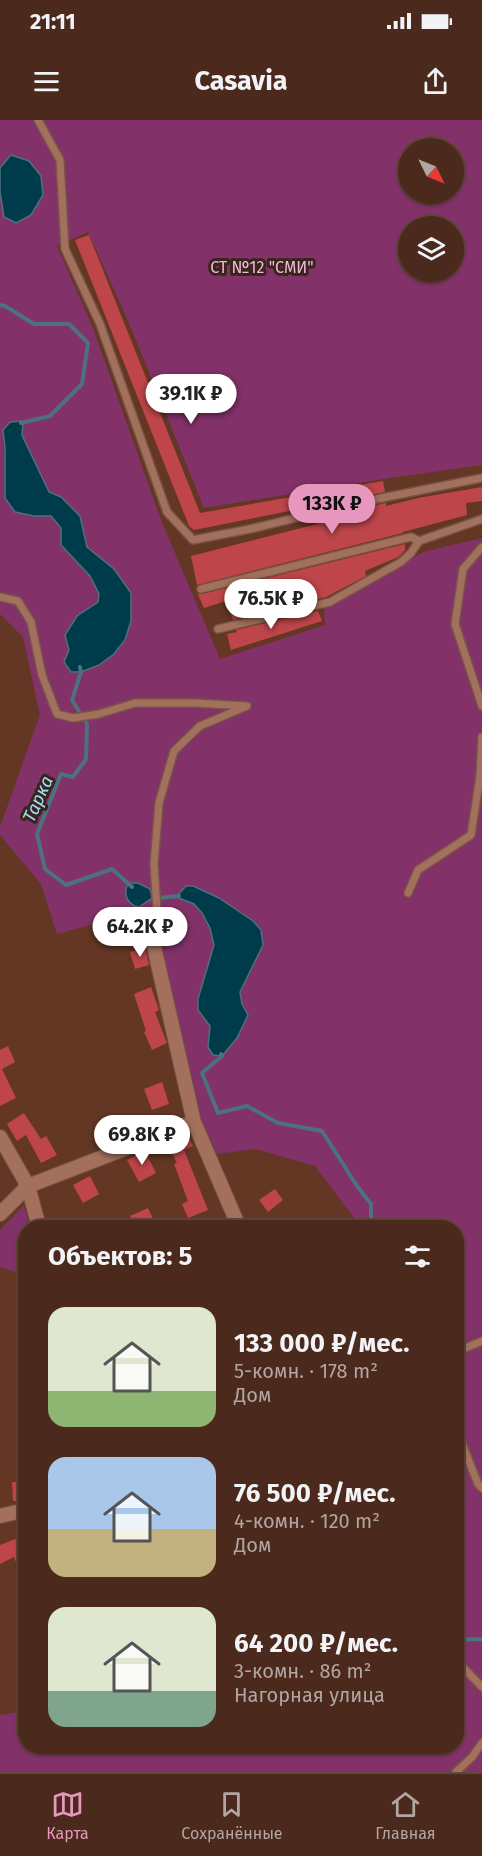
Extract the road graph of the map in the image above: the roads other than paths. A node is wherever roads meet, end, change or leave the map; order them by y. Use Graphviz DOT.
graph roads {
  1 [pos="38,120"];
  2 [pos="482,478"];
  3 [pos="482,519"];
  4 [pos="419,541"];
  5 [pos="482,547"];
  6 [pos="201,589"];
  7 [pos="0,597"];
  8 [pos="218,629"];
  9 [pos="482,706"];
  10 [pos="482,737"];
  11 [pos="408,893"];
  12 [pos="152,913"];
  13 [pos="194,1122"];
  14 [pos="0,1137"];
  15 [pos="28,1186"];
  16 [pos="0,1214"];
  17 [pos="37,1220"];
  18 [pos="235,1220"];
  19 [pos="482,1341"];
  20 [pos="464,1349"];
  21 [pos="464,1449"];
  22 [pos="482,1488"];
  23 [pos="18,1512"];
  24 [pos="0,1516"];
  25 [pos="464,1668"];
  26 [pos="482,1687"];
  27 [pos="482,1743"];
  28 [pos="456,1772"];
  1 -- 2 [label="lane"];
  3 -- 4 [label="lane"];
  4 -- 6 [label="lane"];
  4 -- 8 [label="lane"];
  5 -- 9 [label="lane"];
  7 -- 12 [label="lane"];
  10 -- 11 [label="lane"];
  12 -- 13 [label="street"];
  13 -- 15 [label="street"];
  13 -- 18 [label="street"];
  14 -- 15 [label="street"];
  15 -- 16 [label="street"];
  15 -- 17 [label="street"];
  19 -- 20 [label="lane"];
  21 -- 22 [label="lane"];
  23 -- 24 [label="street"];
  25 -- 26 [label="lane"];
  27 -- 28 [label="lane"];
}
